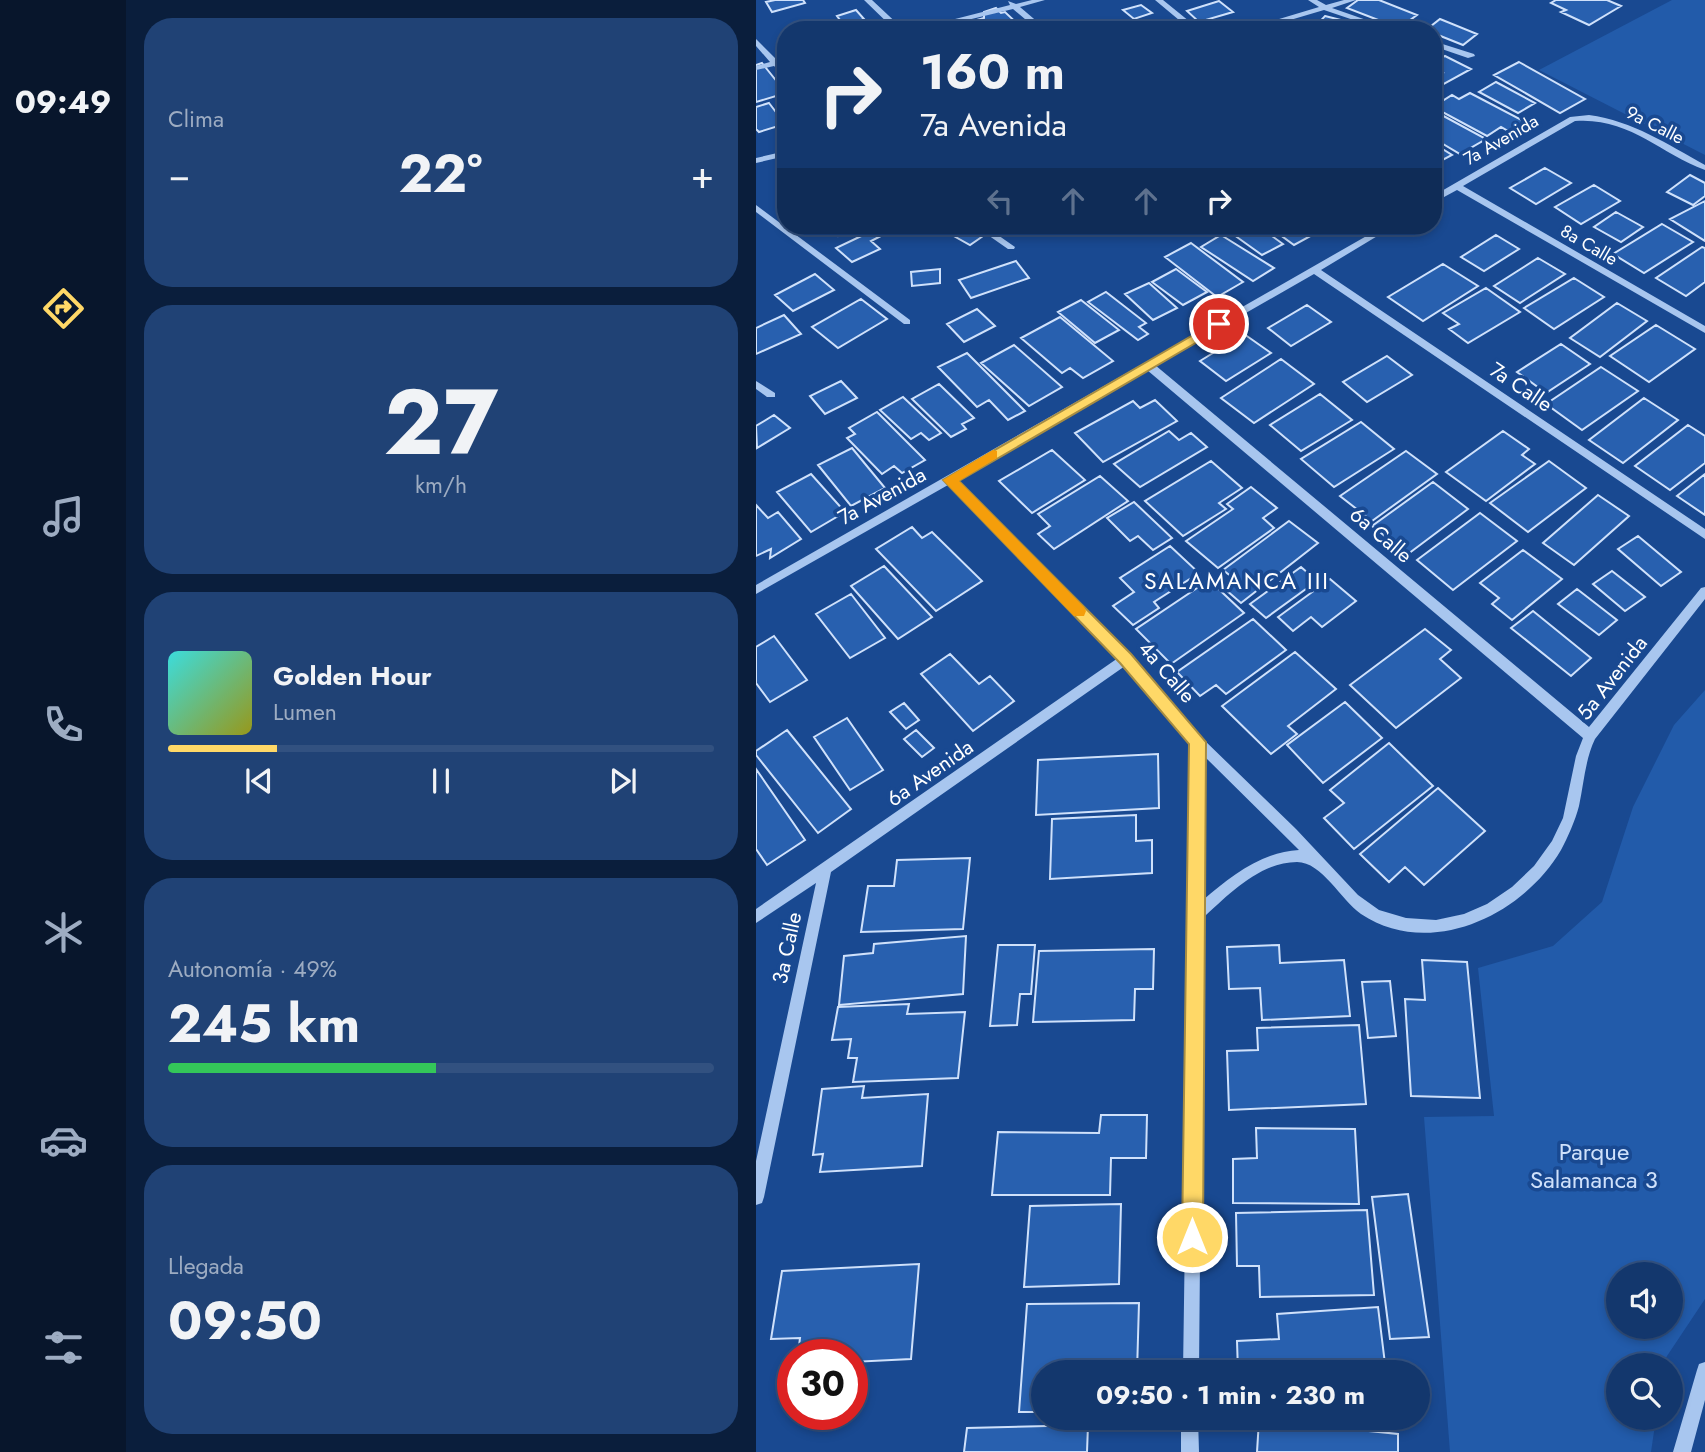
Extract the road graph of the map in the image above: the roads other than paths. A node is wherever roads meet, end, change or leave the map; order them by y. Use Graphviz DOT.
graph roads {
  1 [pos="868,0"];
  2 [pos="1008,0"];
  3 [pos="1041,0"];
  4 [pos="1158,0"];
  5 [pos="1312,0"];
  6 [pos="1352,0"];
  7 [pos="1015,6"];
  8 [pos="1325,8"];
  9 [pos="890,21"];
  10 [pos="953,21"];
  11 [pos="1032,21"];
  12 [pos="1185,21"];
  13 [pos="1280,21"];
  14 [pos="1364,21"];
  15 [pos="756,41"];
  16 [pos="1442,46"];
  17 [pos="1471,56"];
  18 [pos="777,62"];
  19 [pos="774,63"];
  20 [pos="777,66"];
  21 [pos="756,68"];
  22 [pos="1588,116"];
  23 [pos="777,155"];
  24 [pos="756,161"];
  25 [pos="1705,168"];
  26 [pos="1457,187"];
  27 [pos="1442,195"];
  28 [pos="756,208"];
  29 [pos="777,224"];
  30 [pos="792,235"];
  31 [pos="993,235"];
  32 [pos="1375,235"];
  33 [pos="1011,247"];
  34 [pos="1315,270"];
  35 [pos="907,322"];
  36 [pos="1705,330"];
  37 [pos="1147,364"];
  38 [pos="756,384"];
  39 [pos="771,395"];
  40 [pos="950,480"];
  41 [pos="1705,535"];
  42 [pos="756,590"];
  43 [pos="1705,591"];
  44 [pos="1126,659"];
  45 [pos="1590,736"];
  46 [pos="1198,742"];
  47 [pos="1322,864"];
  48 [pos="825,871"];
  49 [pos="1196,915"];
  50 [pos="756,918"];
  51 [pos="756,1197"];
  52 [pos="1191,1360"];
  53 [pos="1705,1370"];
  54 [pos="1190,1430"];
  55 [pos="1190,1452"];
  56 [pos="1682,1452"];
  1 -- 9 [label="street"];
  2 -- 7 [label="street"];
  3 -- 7 [label="street"];
  4 -- 12 [label="street"];
  5 -- 8 [label="street"];
  6 -- 8 [label="street"];
  7 -- 10 [label="street"];
  7 -- 11 [label="street"];
  8 -- 13 [label="street"];
  8 -- 14 [label="street"];
  15 -- 19 [label="street"];
  16 -- 17 [label="street"];
  18 -- 19 [label="street"];
  19 -- 20 [label="street"];
  19 -- 21 [label="street"];
  22 -- 25 [label="street, 9a Calle"];
  22 -- 26 [label="street, 7a Avenida"];
  23 -- 24 [label="street"];
  26 -- 27 [label="street, 7a Avenida"];
  26 -- 36 [label="street, 8a Calle"];
  28 -- 29 [label="street"];
  30 -- 35 [label="street"];
  31 -- 33 [label="street"];
  32 -- 34 [label="street, 7a Avenida"];
  34 -- 37 [label="street, 7a Avenida"];
  34 -- 41 [label="street, 7a Calle"];
  37 -- 40 [label="street, 7a Avenida"];
  37 -- 45 [label="street, 6a Calle"];
  38 -- 39 [label="street"];
  40 -- 42 [label="street, 7a Avenida"];
  40 -- 44 [label="street, 4a Calle"];
  43 -- 45 [label="street, 5a Avenida"];
  44 -- 46 [label="street, 4a Calle"];
  44 -- 48 [label="street, 6a Avenida"];
  45 -- 47 [label="street, 5a Avenida"];
  46 -- 47 [label="street, 4a Calle"];
  46 -- 49 [label="street"];
  47 -- 49 [label="street"];
  48 -- 50 [label="street, 6a Avenida"];
  48 -- 51 [label="street, 3a Calle"];
  49 -- 52 [label="street"];
  53 -- 56 [label="street"];
  54 -- 55 [label="street"];
}
